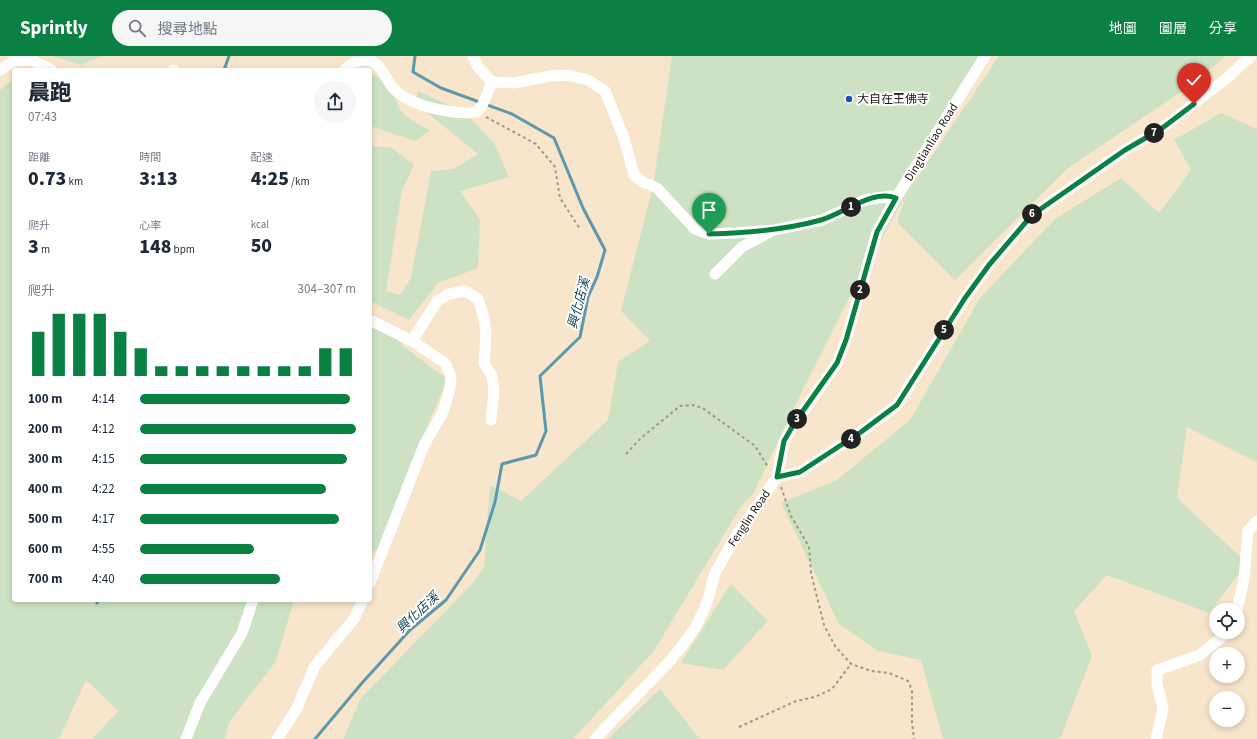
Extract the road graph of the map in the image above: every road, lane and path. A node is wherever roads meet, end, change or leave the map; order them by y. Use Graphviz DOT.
graph roads {
  1 [pos="473,56"];
  2 [pos="985,56"];
  3 [pos="1251,56"];
  4 [pos="48,68"];
  5 [pos="347,68"];
  6 [pos="0,70"];
  7 [pos="492,82"];
  8 [pos="478,112"];
  9 [pos="896,198"];
  10 [pos="580,229"];
  11 [pos="774,230"];
  12 [pos="715,274"];
  13 [pos="864,275"];
  14 [pos="372,321"];
  15 [pos="412,341"];
  16 [pos="491,420"];
  17 [pos="626,454"];
  18 [pos="777,477"];
  19 [pos="1257,521"];
  20 [pos="372,578"];
  21 [pos="252,602"];
  22 [pos="362,602"];
  23 [pos="1239,603"];
  24 [pos="1219,639"];
  25 [pos="851,664"];
  26 [pos="739,727"];
  27 [pos="186,739"];
  28 [pos="277,739"];
  29 [pos="595,739"];
  30 [pos="914,739"];
  31 [pos="1156,739"];
  1 -- 7 [label="street"];
  2 -- 9 [label="street, Dingtianliao Road"];
  3 -- 18 [label="street"];
  4 -- 6 [label="street"];
  5 -- 8 [label="street"];
  7 -- 8 [label="street"];
  7 -- 11 [label="street"];
  8 -- 10 [label="path"];
  9 -- 11 [label="street"];
  9 -- 13 [label="street, Dingtianliao Road"];
  11 -- 12 [label="street"];
  13 -- 18 [label="street, Fenglin Road"];
  14 -- 15 [label="street"];
  15 -- 16 [label="street"];
  15 -- 20 [label="street"];
  17 -- 18 [label="path"];
  18 -- 25 [label="path"];
  18 -- 29 [label="street, Fenglin Road"];
  19 -- 23 [label="street"];
  21 -- 27 [label="street"];
  22 -- 28 [label="street"];
  24 -- 31 [label="street"];
  25 -- 26 [label="path"];
  25 -- 30 [label="path"];
}
